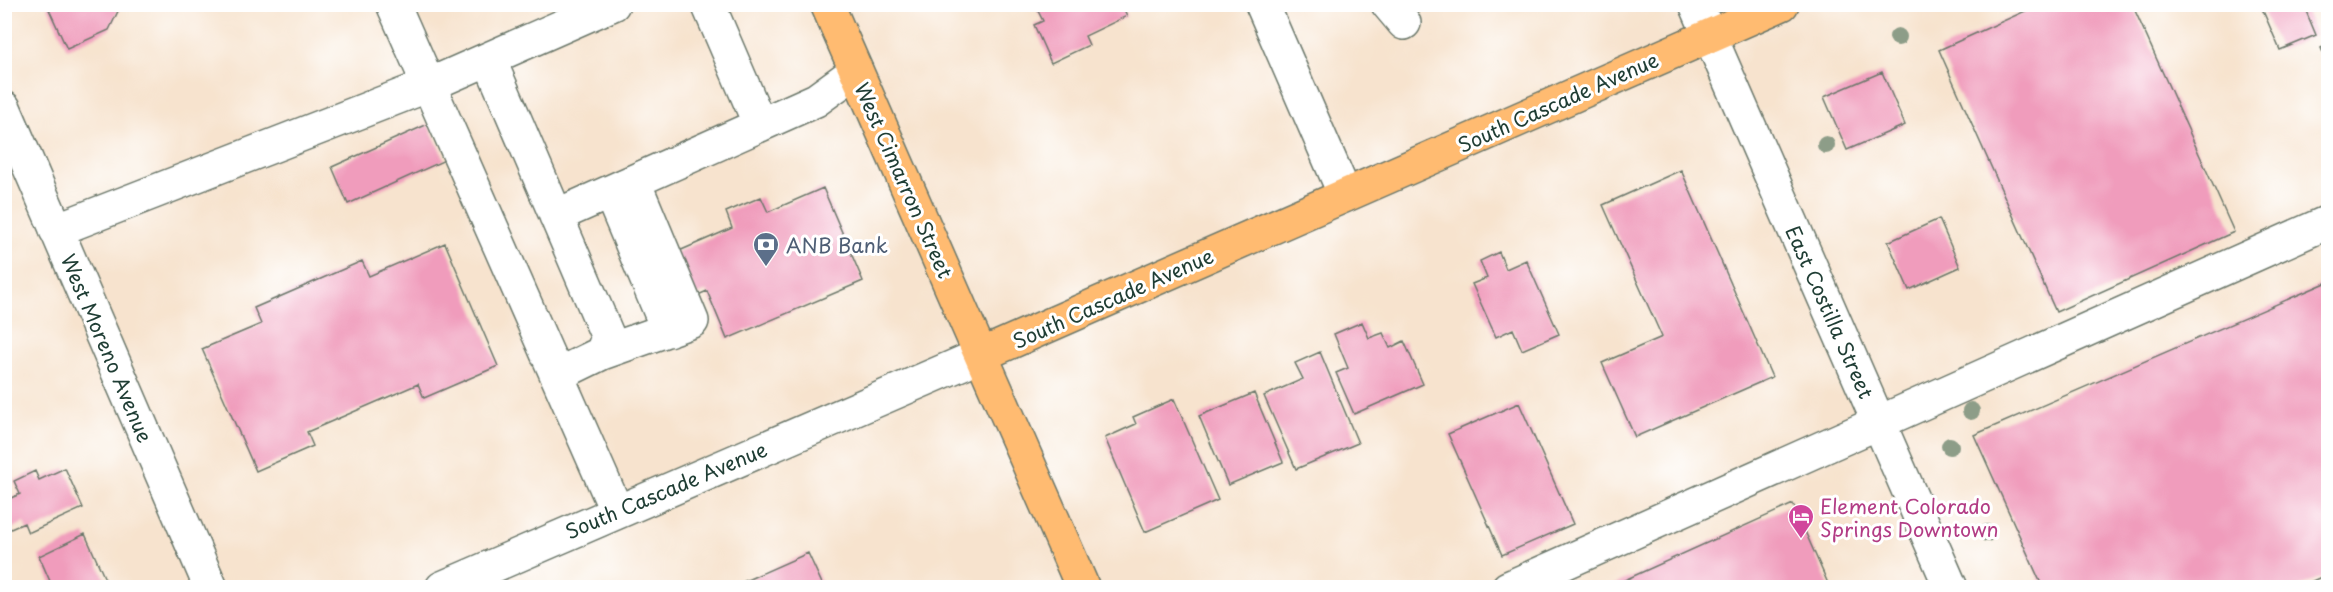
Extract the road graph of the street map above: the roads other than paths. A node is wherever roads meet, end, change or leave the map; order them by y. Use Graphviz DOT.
graph roads {
  1 [pos="393,4"];
  2 [pos="613,4"];
  3 [pos="708,4"];
  4 [pos="827,4"];
  5 [pos="1262,4"];
  6 [pos="1695,4"];
  7 [pos="1782,4"];
  8 [pos="1709,36"];
  9 [pos="489,59"];
  10 [pos="856,71"];
  11 [pos="429,85"];
  12 [pos="4,108"];
  13 [pos="760,125"];
  14 [pos="612,192"];
  15 [pos="1346,195"];
  16 [pos="556,216"];
  17 [pos="2328,222"];
  18 [pos="56,230"];
  19 [pos="658,333"];
  20 [pos="602,353"];
  21 [pos="981,355"];
  22 [pos="557,375"];
  23 [pos="1878,422"];
  24 [pos="617,512"];
  25 [pos="211,588"];
  26 [pos="442,588"];
  27 [pos="1083,588"];
  28 [pos="1508,588"];
  29 [pos="1951,588"];
  1 -- 11 [label="street"];
  2 -- 9 [label="street"];
  3 -- 13 [label="street"];
  4 -- 10 [label="main road, West Cimarron Street"];
  5 -- 15 [label="street"];
  6 -- 8 [label="street, East Costilla Street"];
  7 -- 8 [label="main road, South Cascade Avenue"];
  8 -- 15 [label="main road, South Cascade Avenue"];
  8 -- 23 [label="street, East Costilla Street"];
  9 -- 11 [label="street"];
  9 -- 16 [label="street"];
  10 -- 13 [label="street"];
  10 -- 21 [label="main road, West Cimarron Street"];
  11 -- 18 [label="street"];
  11 -- 22 [label="street"];
  12 -- 18 [label="street, West Moreno Avenue"];
  13 -- 14 [label="street"];
  14 -- 16 [label="street"];
  14 -- 19 [label="street"];
  14 -- 19 [label="street"];
  15 -- 21 [label="main road, South Cascade Avenue"];
  16 -- 20 [label="street"];
  17 -- 23 [label="street"];
  18 -- 25 [label="street, West Moreno Avenue"];
  19 -- 20 [label="street"];
  20 -- 22 [label="street"];
  21 -- 24 [label="street, South Cascade Avenue"];
  21 -- 27 [label="main road, West Cimarron Street"];
  22 -- 24 [label="street"];
  23 -- 28 [label="street"];
  23 -- 29 [label="street, East Costilla Street"];
  24 -- 26 [label="street, South Cascade Avenue"];
}
